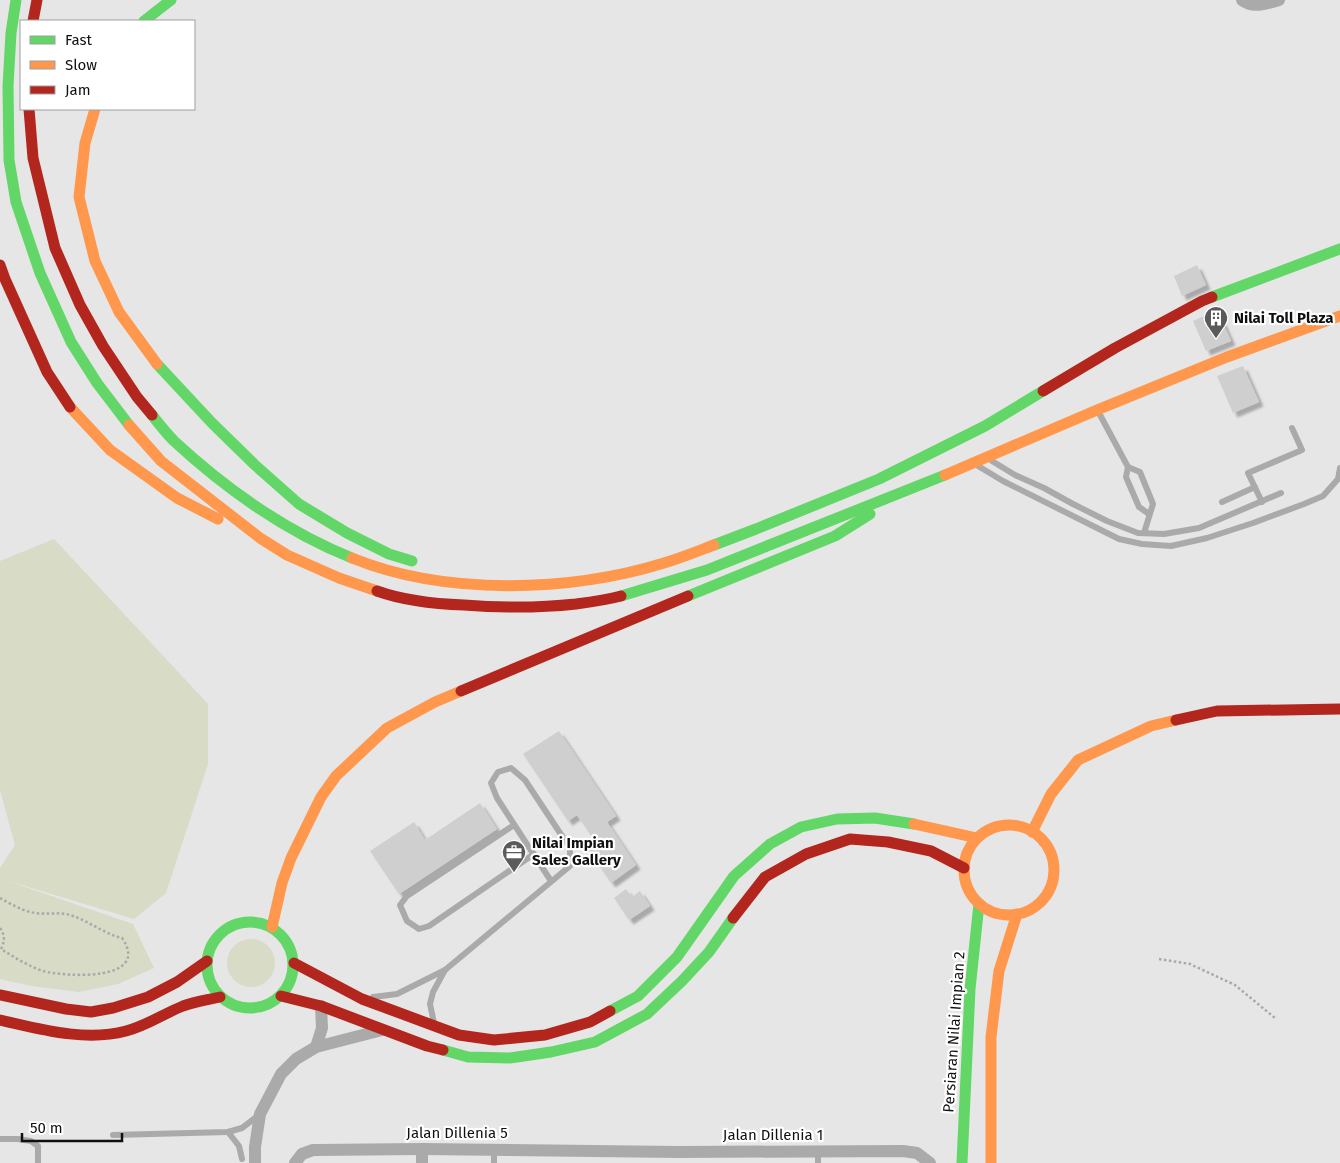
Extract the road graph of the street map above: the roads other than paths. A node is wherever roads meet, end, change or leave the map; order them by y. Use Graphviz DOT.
graph roads {
  1 [pos="16,0"];
  2 [pos="37,0"];
  3 [pos="171,0"];
  4 [pos="1242,0"];
  5 [pos="1280,0"];
  6 [pos="33,20"];
  7 [pos="145,20"];
  8 [pos="30,110"];
  9 [pos="95,110"];
  10 [pos="1340,249"];
  11 [pos="0,265"];
  12 [pos="1340,316"];
  13 [pos="1097,410"];
  14 [pos="1292,428"];
  15 [pos="984,457"];
  16 [pos="972,462"];
  17 [pos="1128,467"];
  18 [pos="1340,468"];
  19 [pos="916,487"];
  20 [pos="1255,487"];
  21 [pos="1282,493"];
  22 [pos="1222,502"];
  23 [pos="1262,502"];
  24 [pos="1149,514"];
  25 [pos="1144,533"];
  26 [pos="260,538"];
  27 [pos="459,583"];
  28 [pos="1340,709"];
  29 [pos="514,824"];
  30 [pos="1032,832"];
  31 [pos="977,838"];
  32 [pos="534,854"];
  33 [pos="964,868"];
  34 [pos="551,881"];
  35 [pos="979,904"];
  36 [pos="1018,914"];
  37 [pos="272,927"];
  38 [pos="207,961"];
  39 [pos="294,963"];
  40 [pos="445,970"];
  41 [pos="0,995"];
  42 [pos="281,996"];
  43 [pos="220,997"];
  44 [pos="362,999"];
  45 [pos="321,1006"];
  46 [pos="0,1020"];
  47 [pos="435,1026"];
  48 [pos="382,1030"];
  49 [pos="316,1047"];
  50 [pos="260,1114"];
  51 [pos="228,1132"];
  52 [pos="113,1135"];
  53 [pos="0,1139"];
  54 [pos="255,1147"];
  55 [pos="422,1149"];
  56 [pos="494,1150"];
  57 [pos="613,1157"];
  58 [pos="741,1157"];
  59 [pos="818,1157"];
  60 [pos="297,1160"];
  61 [pos="240,1161"];
  62 [pos="38,1163"];
  63 [pos="255,1163"];
  64 [pos="422,1163"];
  65 [pos="494,1163"];
  66 [pos="930,1163"];
  67 [pos="962,1163"];
  68 [pos="991,1163"];
  1 -- 26 [label="main road"];
  2 -- 6 [label="main road"];
  3 -- 7 [label="main road"];
  4 -- 5 [label="street"];
  8 -- 27 [label="main road"];
  9 -- 27 [label="main road"];
  10 -- 27 [label="main road"];
  11 -- 26 [label="main road"];
  12 -- 13 [label="main road"];
  13 -- 15 [label="main road"];
  13 -- 17 [label="lane"];
  14 -- 20 [label="lane"];
  15 -- 16 [label="main road"];
  15 -- 25 [label="lane"];
  16 -- 18 [label="lane"];
  16 -- 19 [label="main road"];
  17 -- 24 [label="lane"];
  17 -- 24 [label="lane"];
  19 -- 26 [label="main road"];
  19 -- 37 [label="main road"];
  20 -- 22 [label="lane"];
  20 -- 23 [label="lane"];
  21 -- 23 [label="lane"];
  23 -- 25 [label="lane"];
  24 -- 25 [label="lane"];
  28 -- 30 [label="main road"];
  29 -- 32 [label="lane"];
  29 -- 32 [label="lane"];
  29 -- 34 [label="lane"];
  30 -- 31 [label="main road"];
  30 -- 36 [label="main road"];
  31 -- 33 [label="main road"];
  31 -- 47 [label="main road"];
  32 -- 34 [label="lane"];
  33 -- 35 [label="main road"];
  33 -- 48 [label="main road"];
  34 -- 40 [label="lane"];
  35 -- 36 [label="main road"];
  35 -- 67 [label="main road, Persiaran Nilai Impian 2"];
  36 -- 68 [label="main road"];
  37 -- 38 [label="main road"];
  37 -- 39 [label="main road"];
  38 -- 41 [label="main road"];
  38 -- 43 [label="main road"];
  39 -- 42 [label="main road"];
  39 -- 44 [label="main road"];
  40 -- 44 [label="lane"];
  40 -- 47 [label="lane"];
  42 -- 43 [label="main road"];
  42 -- 45 [label="main road"];
  43 -- 46 [label="main road"];
  44 -- 47 [label="main road"];
  45 -- 48 [label="main road"];
  45 -- 49 [label="street"];
  48 -- 49 [label="street"];
  49 -- 50 [label="street"];
  50 -- 51 [label="lane"];
  50 -- 54 [label="street"];
  51 -- 52 [label="lane"];
  51 -- 61 [label="lane"];
  53 -- 62 [label="lane"];
  54 -- 61 [label="lane"];
  54 -- 63 [label="street"];
  55 -- 56 [label="street, Jalan Dillenia 5"];
  55 -- 60 [label="street, Jalan Dillenia 5"];
  55 -- 64 [label="street"];
  56 -- 57 [label="street, Jalan Dillenia 5"];
  56 -- 65 [label="lane"];
  57 -- 58 [label="street, Jalan Dillenia 1"];
  58 -- 59 [label="street, Jalan Dillenia 1"];
  59 -- 66 [label="street, Jalan Dillenia 1"];
}
